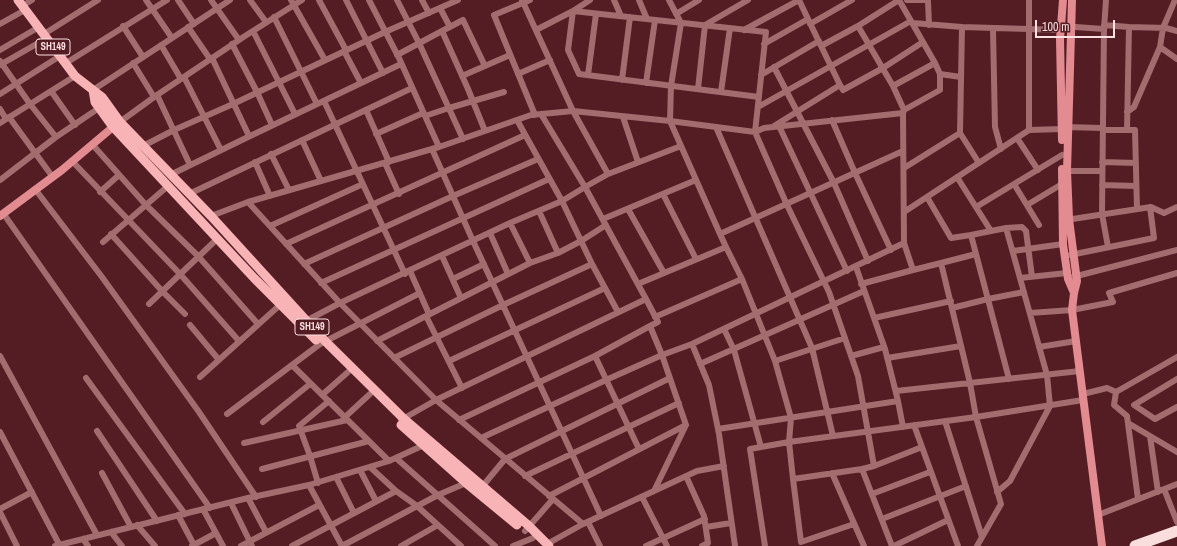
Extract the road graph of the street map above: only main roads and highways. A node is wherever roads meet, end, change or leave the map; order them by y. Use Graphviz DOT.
graph roads {
  1 [pos="22,5"];
  2 [pos="93,90"];
  3 [pos="116,124"];
  4 [pos="303,322"];
  5 [pos="322,342"];
  6 [pos="401,420"];
  7 [pos="480,490"];
  8 [pos="527,529"];
  9 [pos="1177,531"];
  10 [pos="1177,538"];
  11 [pos="546,545"];
  12 [pos="1136,546"];
  13 [pos="1155,546"];
  1 -- 2 [label="main road, SH149"];
  2 -- 3 [label="main road, SH149"];
  2 -- 3 [label="main road, SH149"];
  3 -- 4 [label="main road, SH149"];
  3 -- 4 [label="main road, SH149"];
  4 -- 5 [label="main road, SH149"];
  5 -- 6 [label="main road, SH149"];
  5 -- 6 [label="main road, SH149"];
  6 -- 7 [label="main road, SH149"];
  6 -- 7 [label="main road, SH149"];
  7 -- 8 [label="main road, SH149"];
  8 -- 11 [label="main road, SH149"];
  8 -- 11 [label="main road, SH149"];
  9 -- 12 [label="highway"];
  10 -- 13 [label="highway"];
}
